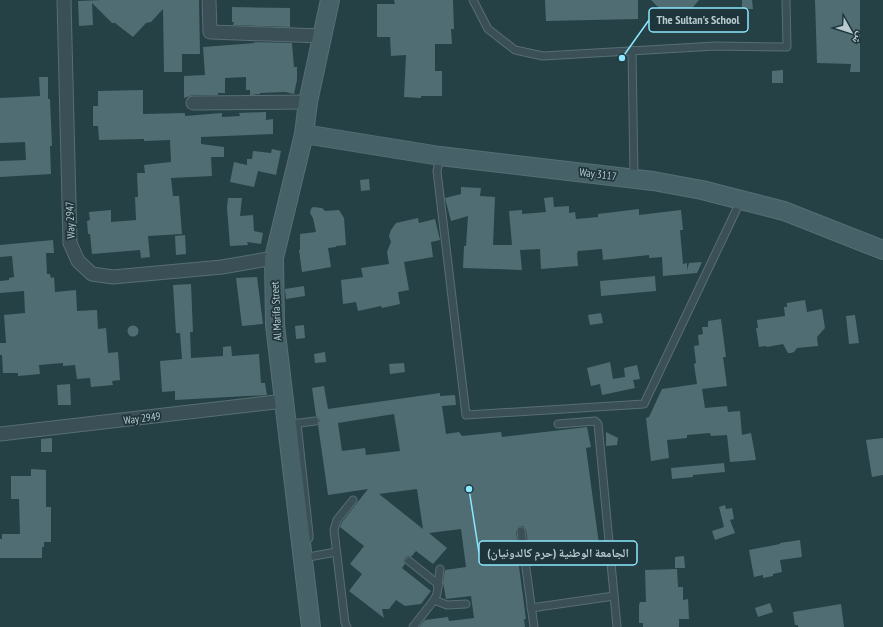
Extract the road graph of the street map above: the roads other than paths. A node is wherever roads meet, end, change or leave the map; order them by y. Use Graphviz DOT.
graph roads {
  1 [pos="64,0"];
  2 [pos="209,0"];
  3 [pos="330,0"];
  4 [pos="473,0"];
  5 [pos="786,0"];
  6 [pos="323,36"];
  7 [pos="632,50"];
  8 [pos="308,102"];
  9 [pos="193,103"];
  10 [pos="304,134"];
  11 [pos="440,156"];
  12 [pos="634,178"];
  13 [pos="741,199"];
  14 [pos="883,250"];
  15 [pos="274,258"];
  16 [pos="284,401"];
  17 [pos="315,421"];
  18 [pos="292,424"];
  19 [pos="558,424"];
  20 [pos="0,434"];
  21 [pos="353,500"];
  22 [pos="521,531"];
  23 [pos="610,548"];
  24 [pos="302,549"];
  25 [pos="336,552"];
  26 [pos="574,552"];
  27 [pos="410,561"];
  28 [pos="440,569"];
  29 [pos="439,586"];
  30 [pos="614,596"];
  31 [pos="434,600"];
  32 [pos="466,604"];
  33 [pos="531,608"];
  34 [pos="311,627"];
  35 [pos="347,627"];
  36 [pos="413,627"];
  37 [pos="534,627"];
  38 [pos="617,627"];
  1 -- 15 [label="street, Way 2947"];
  2 -- 6 [label="street"];
  3 -- 6 [label="street, Al Marifa Street"];
  4 -- 7 [label="lane"];
  5 -- 7 [label="lane"];
  6 -- 8 [label="street, Al Marifa Street"];
  7 -- 12 [label="lane"];
  8 -- 9 [label="street"];
  8 -- 10 [label="street, Al Marifa Street"];
  10 -- 11 [label="street, Way 3117"];
  10 -- 15 [label="street, Al Marifa Street"];
  11 -- 12 [label="street, Way 3117"];
  11 -- 13 [label="lane"];
  12 -- 13 [label="street, Way 3117"];
  13 -- 14 [label="street, Way 3117"];
  15 -- 16 [label="street, Al Marifa Street"];
  16 -- 18 [label="street, Al Marifa Street"];
  16 -- 20 [label="street, Way 2949"];
  17 -- 18 [label="lane"];
  18 -- 24 [label="street, Al Marifa Street"];
  19 -- 23 [label="lane"];
  21 -- 25 [label="lane"];
  22 -- 33 [label="lane"];
  23 -- 26 [label="lane"];
  23 -- 30 [label="lane"];
  24 -- 25 [label="lane"];
  24 -- 34 [label="street, Al Marifa Street"];
  25 -- 35 [label="lane"];
  27 -- 29 [label="lane"];
  28 -- 29 [label="lane"];
  29 -- 31 [label="lane"];
  30 -- 33 [label="lane"];
  30 -- 38 [label="lane"];
  31 -- 32 [label="lane"];
  31 -- 36 [label="lane"];
  33 -- 37 [label="lane"];
}
